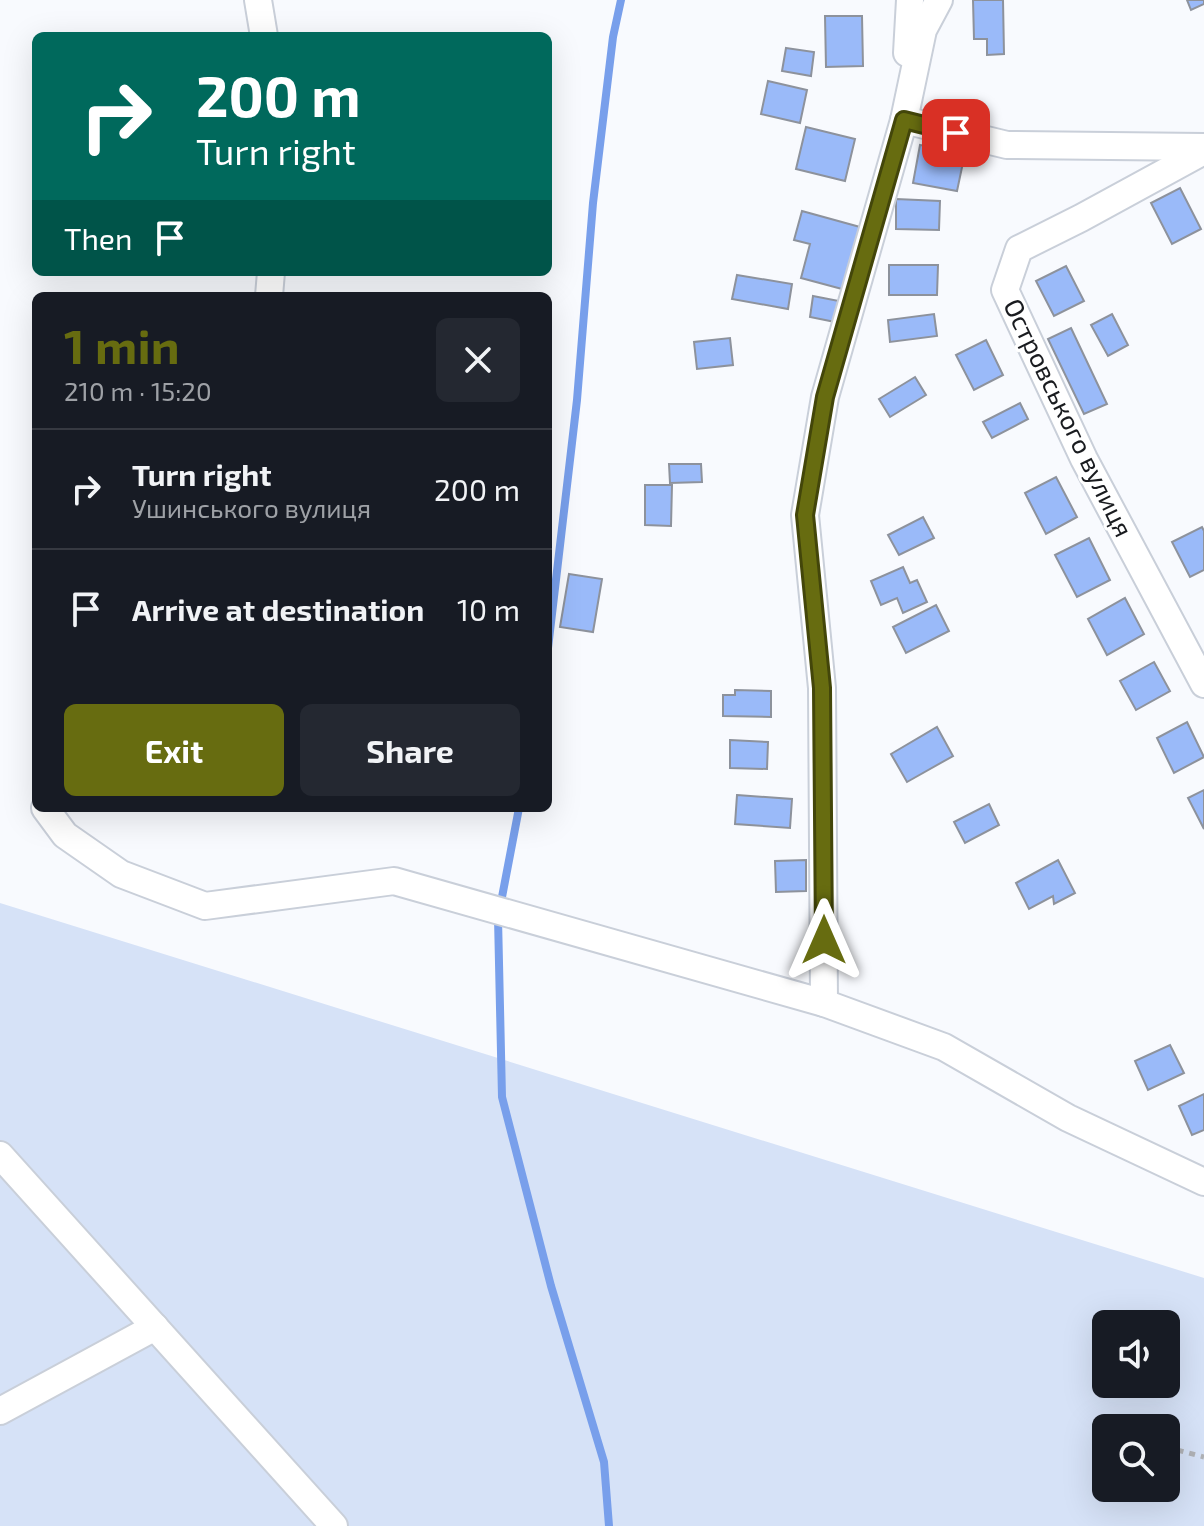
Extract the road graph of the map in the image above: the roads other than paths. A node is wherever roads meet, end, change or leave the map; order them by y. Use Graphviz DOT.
graph roads {
  1 [pos="258,0"];
  2 [pos="910,0"];
  3 [pos="939,0"];
  4 [pos="263,32"];
  5 [pos="904,120"];
  6 [pos="1204,149"];
  7 [pos="1204,684"];
  8 [pos="48,812"];
  9 [pos="824,1003"];
  10 [pos="0,1155"];
  11 [pos="1204,1182"];
  12 [pos="155,1327"];
  13 [pos="0,1411"];
  14 [pos="334,1526"];
  1 -- 4 [label="street"];
  2 -- 5 [label="street"];
  3 -- 5 [label="street"];
  5 -- 6 [label="street"];
  5 -- 9 [label="street"];
  6 -- 7 [label="street, Островського вулиця"];
  8 -- 9 [label="street"];
  9 -- 11 [label="street"];
  10 -- 12 [label="street"];
  12 -- 13 [label="street"];
  12 -- 14 [label="street"];
}
